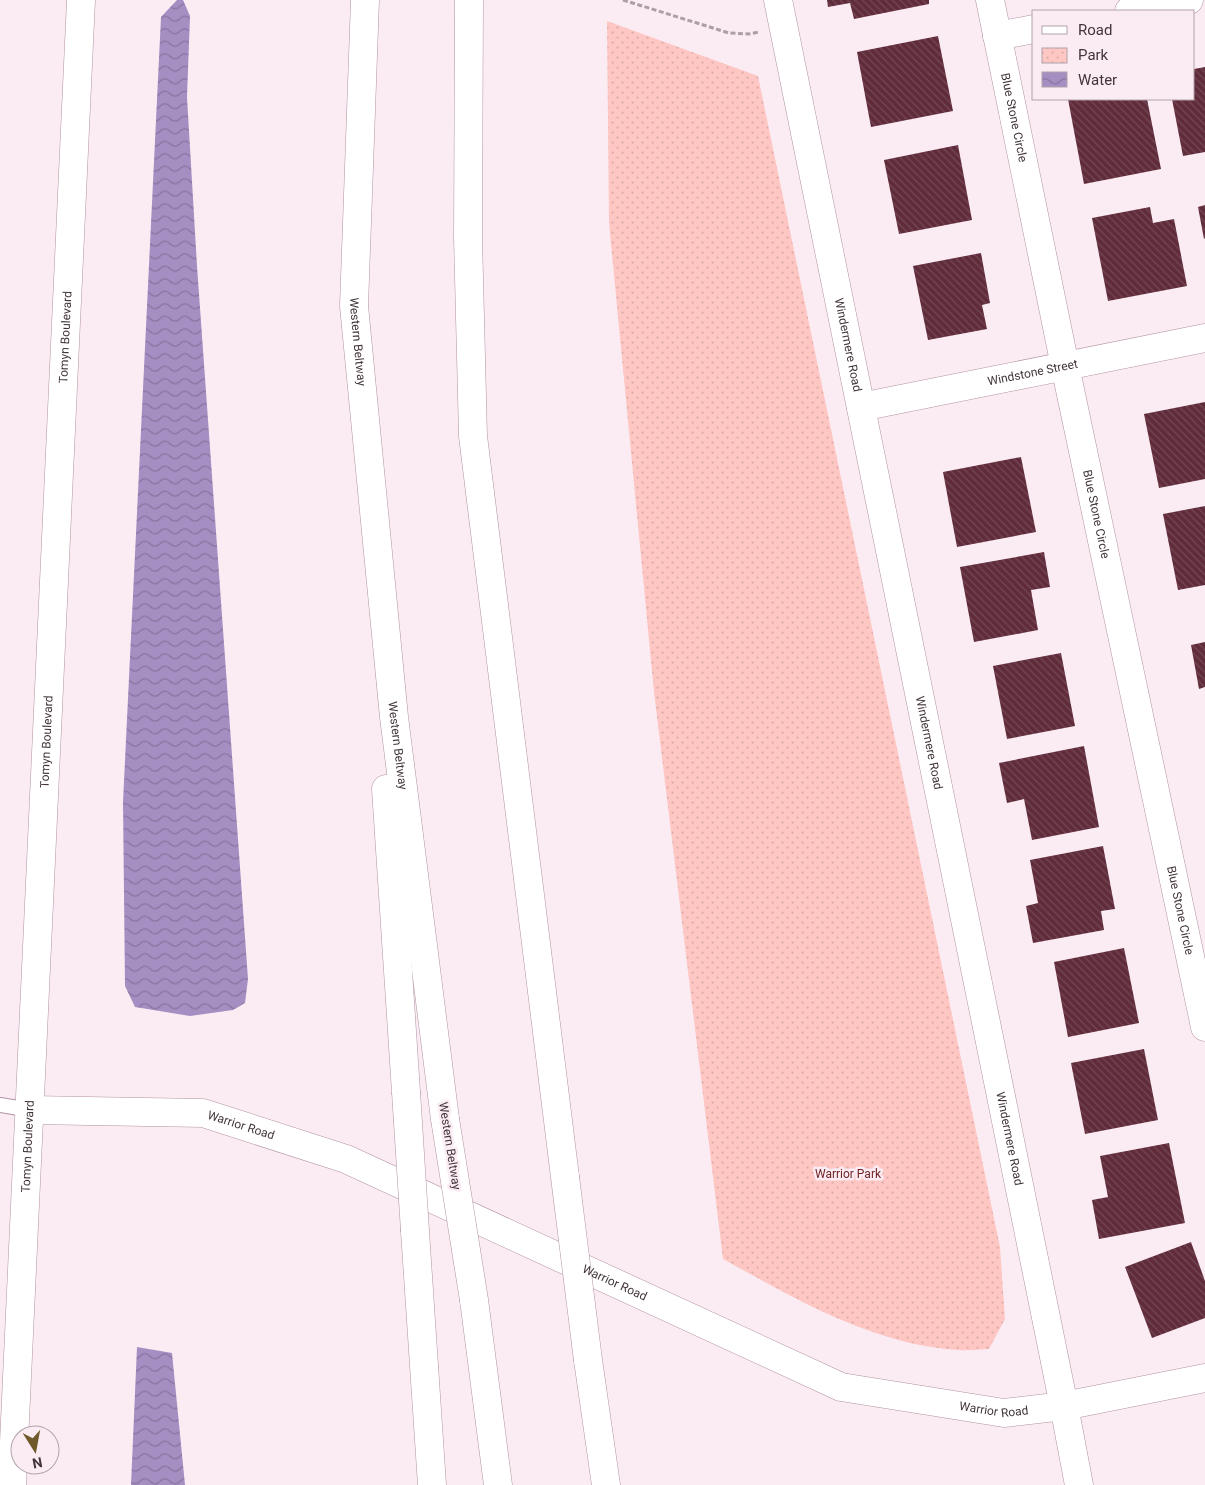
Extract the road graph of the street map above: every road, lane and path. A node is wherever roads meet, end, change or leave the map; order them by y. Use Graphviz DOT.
graph roads {
  1 [pos="81,0"];
  2 [pos="365,0"];
  3 [pos="470,0"];
  4 [pos="623,0"];
  5 [pos="778,0"];
  6 [pos="990,0"];
  7 [pos="1189,0"];
  8 [pos="1135,10"];
  9 [pos="784,27"];
  10 [pos="1032,30"];
  11 [pos="998,36"];
  12 [pos="354,306"];
  13 [pos="1205,338"];
  14 [pos="1065,366"];
  15 [pos="861,408"];
  16 [pos="1205,1027"];
  17 [pos="0,1105"];
  18 [pos="31,1110"];
  19 [pos="1205,1378"];
  20 [pos="1064,1406"];
  21 [pos="12,1485"];
  22 [pos="432,1485"];
  23 [pos="498,1485"];
  24 [pos="606,1485"];
  25 [pos="1079,1485"];
  1 -- 18 [label="main road, Tomyn Boulevard"];
  2 -- 12 [label="main road, Western Beltway"];
  3 -- 24 [label="main road, bridge"];
  4 -- 9 [label="path"];
  5 -- 9 [label="main road, Windermere Road"];
  6 -- 11 [label="main road, Blue Stone Circle"];
  7 -- 8 [label="main road"];
  9 -- 15 [label="main road, Windermere Road"];
  10 -- 11 [label="main road"];
  11 -- 14 [label="main road, Blue Stone Circle"];
  12 -- 22 [label="main road, bridge"];
  12 -- 23 [label="main road, Western Beltway, bridge"];
  13 -- 14 [label="main road, Windstone Street"];
  14 -- 15 [label="main road, Windstone Street"];
  14 -- 16 [label="main road, Blue Stone Circle"];
  15 -- 20 [label="main road, Windermere Road"];
  17 -- 18 [label="lane"];
  18 -- 20 [label="main road, Warrior Road"];
  18 -- 21 [label="main road, Tomyn Boulevard"];
  19 -- 20 [label="main road, Warrior Road"];
  20 -- 25 [label="main road, Windermere Road"];
}
